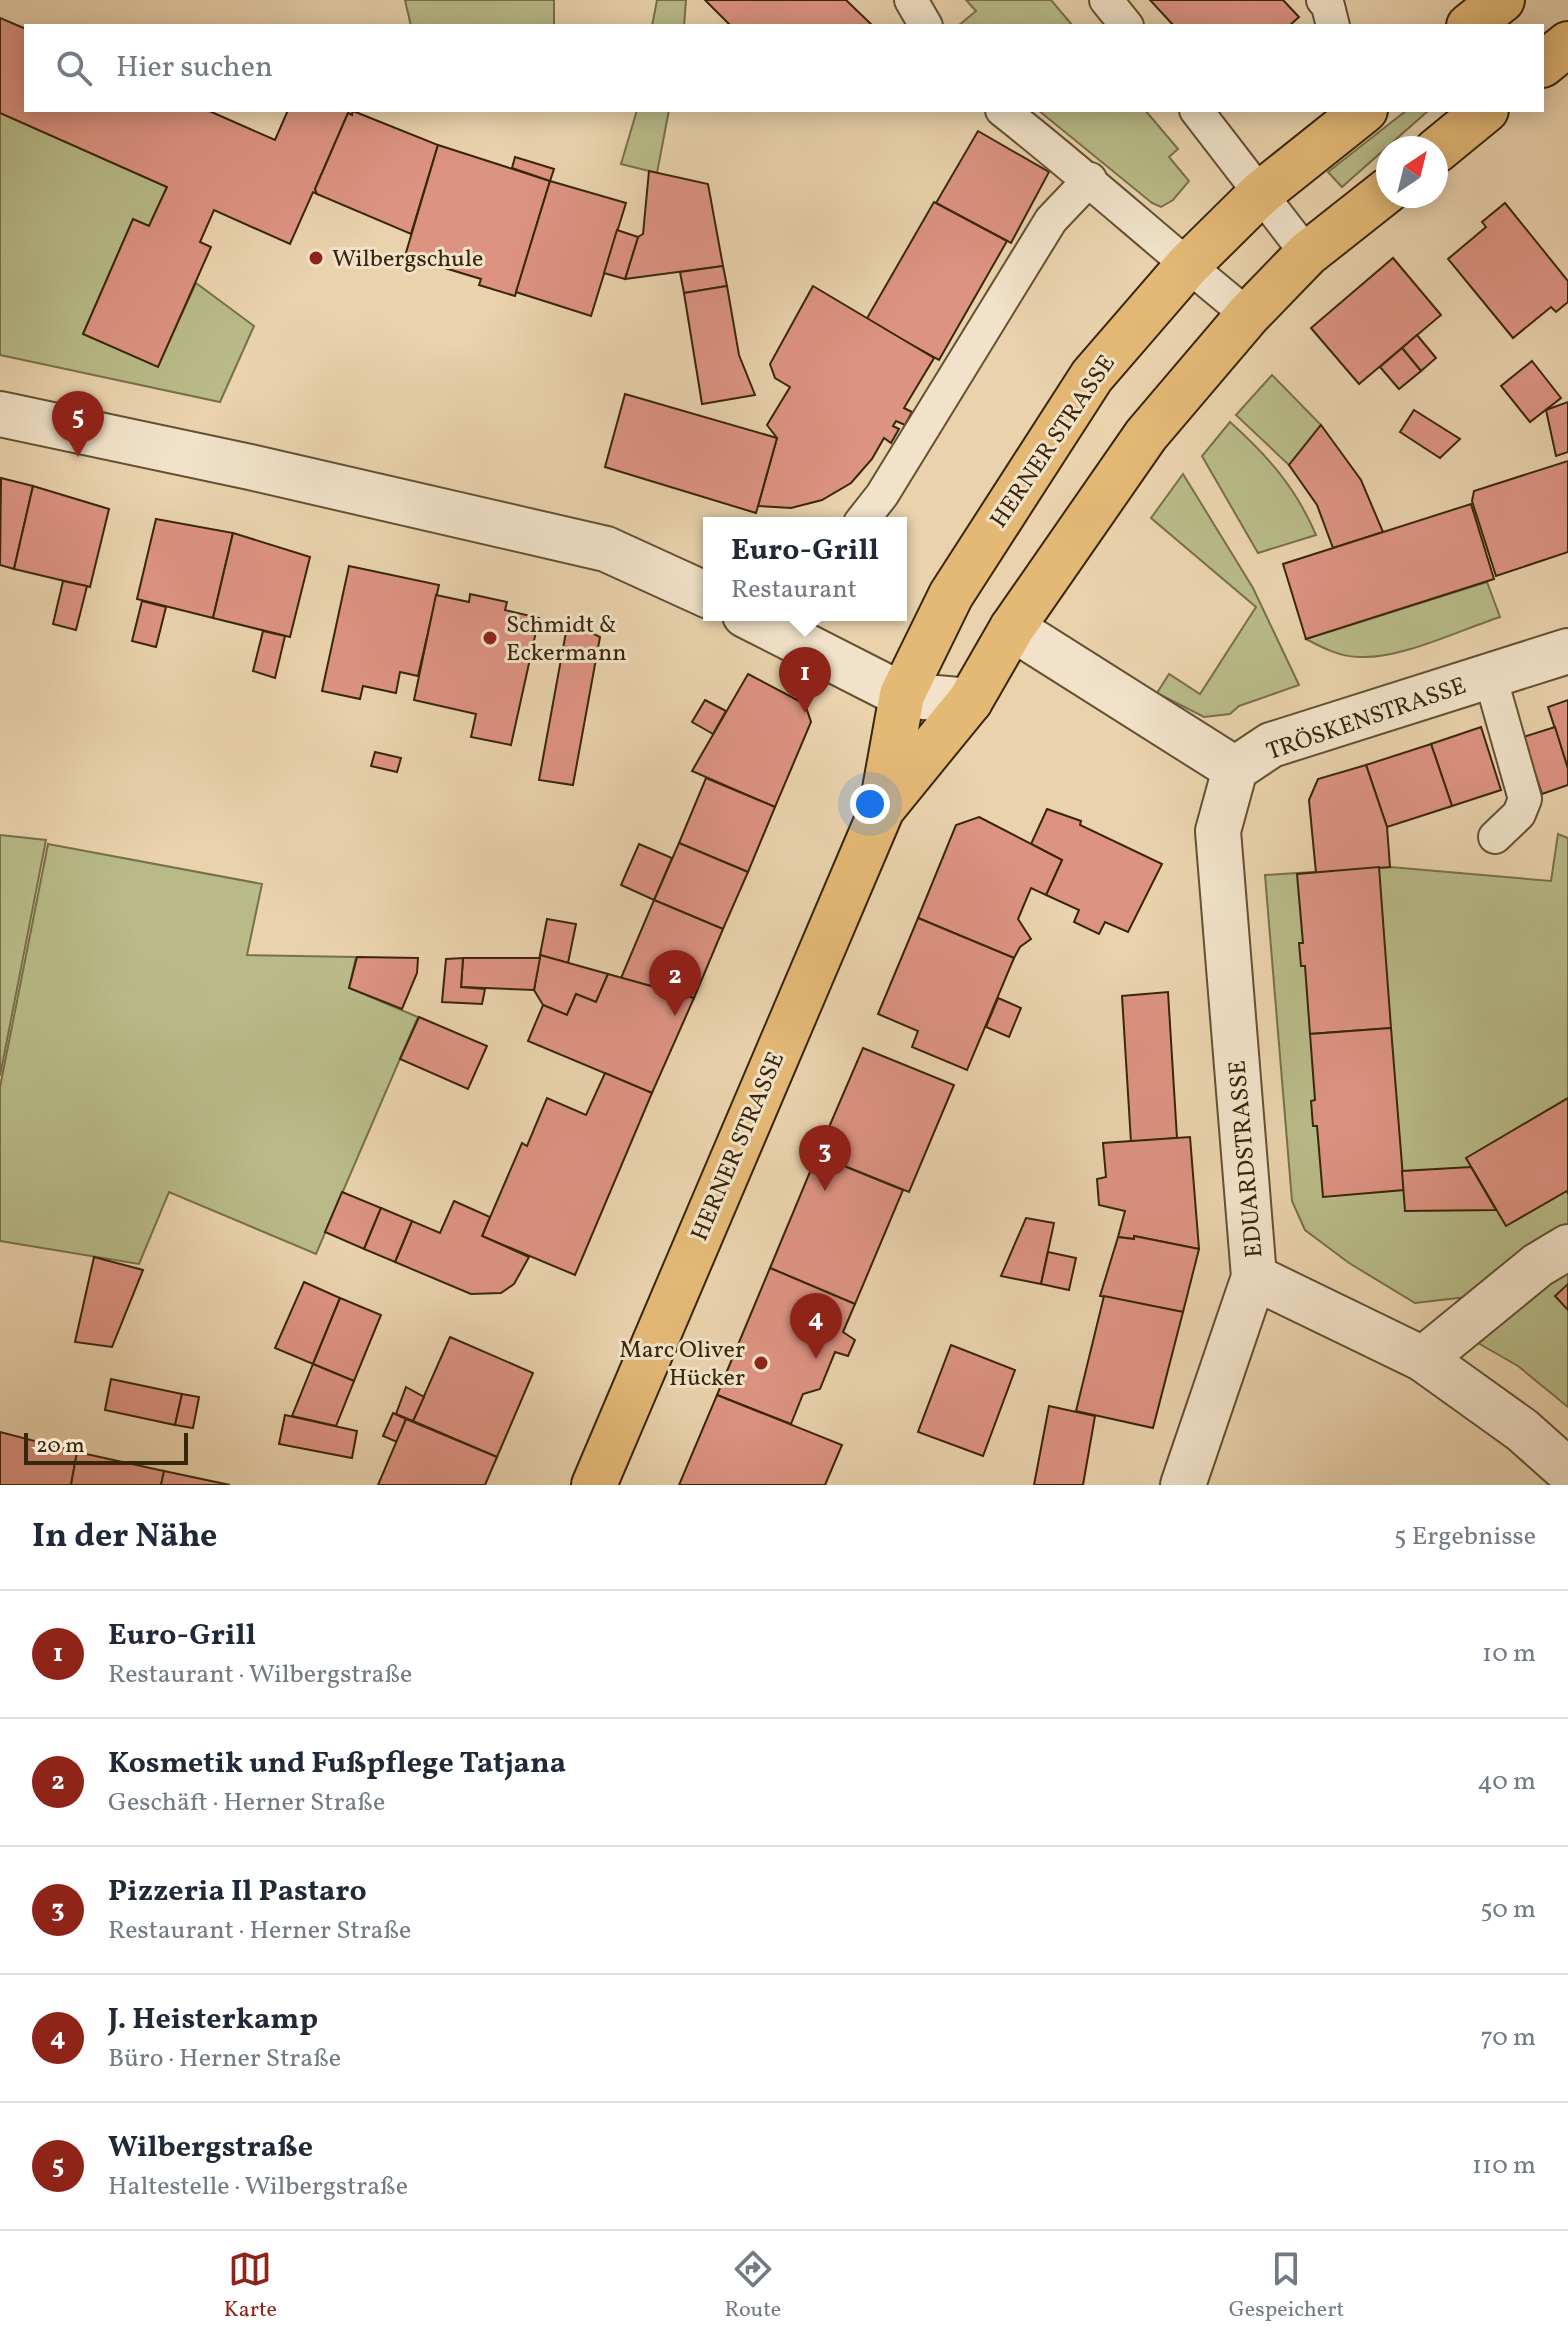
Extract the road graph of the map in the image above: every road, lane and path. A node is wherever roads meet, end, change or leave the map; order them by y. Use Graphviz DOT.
graph roads {
  1 [pos="911,0"];
  2 [pos="1106,0"];
  3 [pos="1502,0"];
  4 [pos="925,24"];
  5 [pos="1125,24"];
  6 [pos="1472,24"];
  7 [pos="1568,44"];
  8 [pos="1544,63"];
  9 [pos="1005,112"];
  10 [pos="1198,112"];
  11 [pos="1484,112"];
  12 [pos="1356,113"];
  13 [pos="1448,141"];
  14 [pos="1090,179"];
  15 [pos="1261,193"];
  16 [pos="1376,199"];
  17 [pos="1307,254"];
  18 [pos="1187,266"];
  19 [pos="1248,315"];
  20 [pos="0,414"];
  21 [pos="864,517"];
  22 [pos="703,593"];
  23 [pos="770,621"];
  24 [pos="1012,628"];
  25 [pos="1568,651"];
  26 [pos="1490,676"];
  27 [pos="902,695"];
  28 [pos="970,701"];
  29 [pos="1235,769"];
  30 [pos="882,809"];
  31 [pos="1495,837"];
  32 [pos="1568,1247"];
  33 [pos="1254,1277"];
  34 [pos="1423,1359"];
  35 [pos="1568,1471"];
  36 [pos="594,1485"];
  37 [pos="1183,1485"];
  1 -- 4 [label="lane"];
  2 -- 5 [label="lane"];
  3 -- 6 [label="main road"];
  7 -- 8 [label="main road"];
  9 -- 14 [label="lane"];
  10 -- 15 [label="lane"];
  11 -- 13 [label="main road"];
  12 -- 15 [label="main road, HERNER STRASSE"];
  14 -- 18 [label="lane"];
  14 -- 21 [label="lane"];
  15 -- 17 [label="lane"];
  15 -- 18 [label="main road, HERNER STRASSE"];
  16 -- 17 [label="main road, HERNER STRASSE"];
  17 -- 19 [label="main road, HERNER STRASSE"];
  18 -- 19 [label="lane"];
  18 -- 27 [label="main road, HERNER STRASSE"];
  19 -- 24 [label="main road, HERNER STRASSE"];
  20 -- 22 [label="street"];
  23 -- 27 [label="street"];
  24 -- 28 [label="main road, HERNER STRASSE"];
  24 -- 29 [label="street, TRÖSKENSTRASSE"];
  25 -- 26 [label="street, TRÖSKENSTRASSE"];
  26 -- 29 [label="street, TRÖSKENSTRASSE"];
  26 -- 31 [label="lane"];
  27 -- 28 [label="street"];
  27 -- 30 [label="main road, HERNER STRASSE"];
  28 -- 30 [label="main road, HERNER STRASSE"];
  29 -- 33 [label="street, EDUARDSTRASSE"];
  30 -- 36 [label="main road, HERNER STRASSE"];
  32 -- 34 [label="street"];
  33 -- 34 [label="street, EDUARDSTRASSE"];
  33 -- 37 [label="street"];
  34 -- 35 [label="street, EDUARDSTRASSE"];
}
